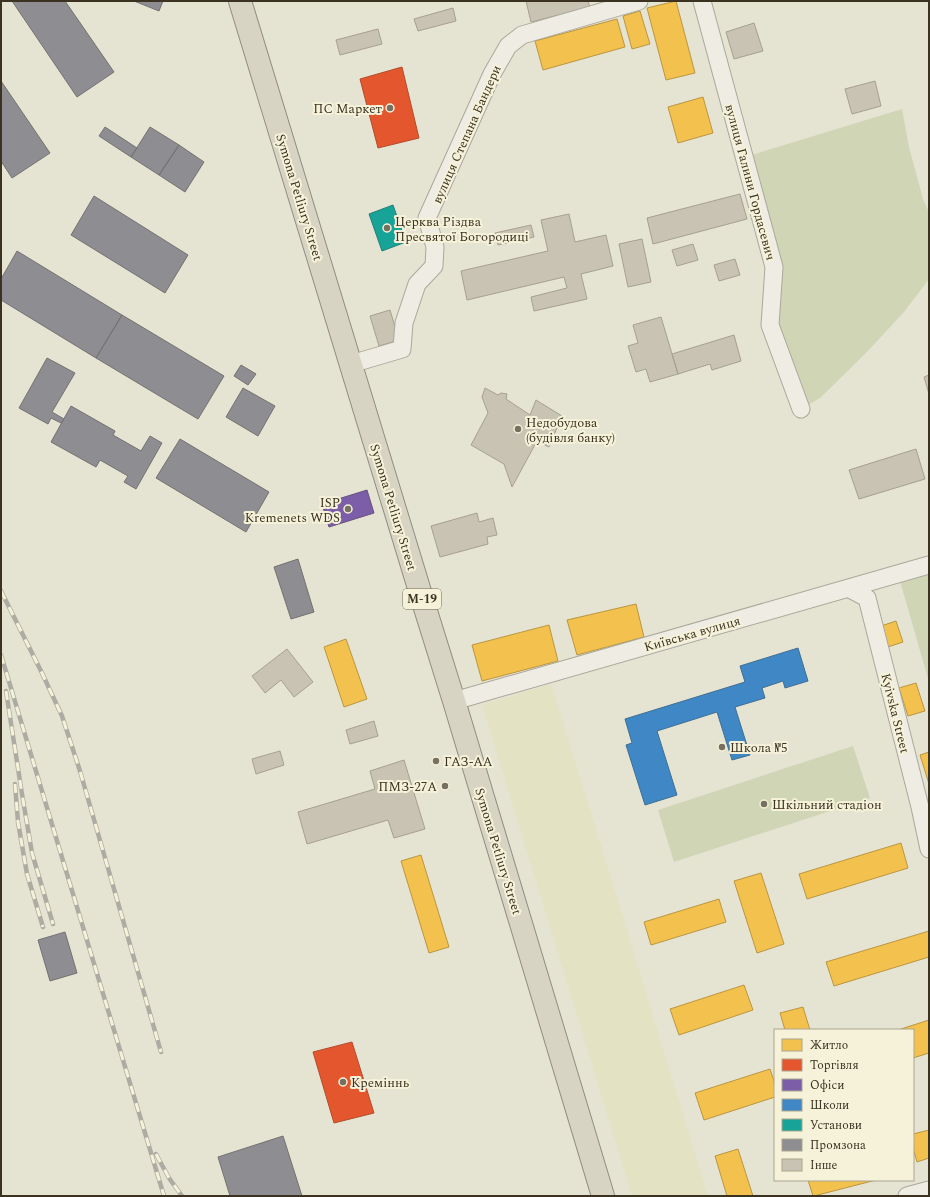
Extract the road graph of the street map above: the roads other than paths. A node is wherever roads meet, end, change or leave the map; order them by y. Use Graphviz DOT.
graph roads {
  1 [pos="240,1"];
  2 [pos="639,1"];
  3 [pos="702,1"];
  4 [pos="351,364"];
  5 [pos="801,409"];
  6 [pos="929,565"];
  7 [pos="848,588"];
  8 [pos="454,701"];
  9 [pos="929,849"];
  10 [pos="929,1190"];
  11 [pos="603,1196"];
  12 [pos="907,1196"];
  1 -- 4 [label="highway, Symona Petliury Street / М-19"];
  2 -- 4 [label="street, вулиця Степана Бандери"];
  3 -- 5 [label="street, вулиця Галини Гордасевич"];
  4 -- 8 [label="highway, Symona Petliury Street / М-19"];
  6 -- 7 [label="street, Київська вулиця"];
  7 -- 8 [label="street, Київська вулиця"];
  7 -- 9 [label="street, Kyivska Street"];
  8 -- 11 [label="highway, Symona Petliury Street / М-19"];
  10 -- 12 [label="street"];
}
